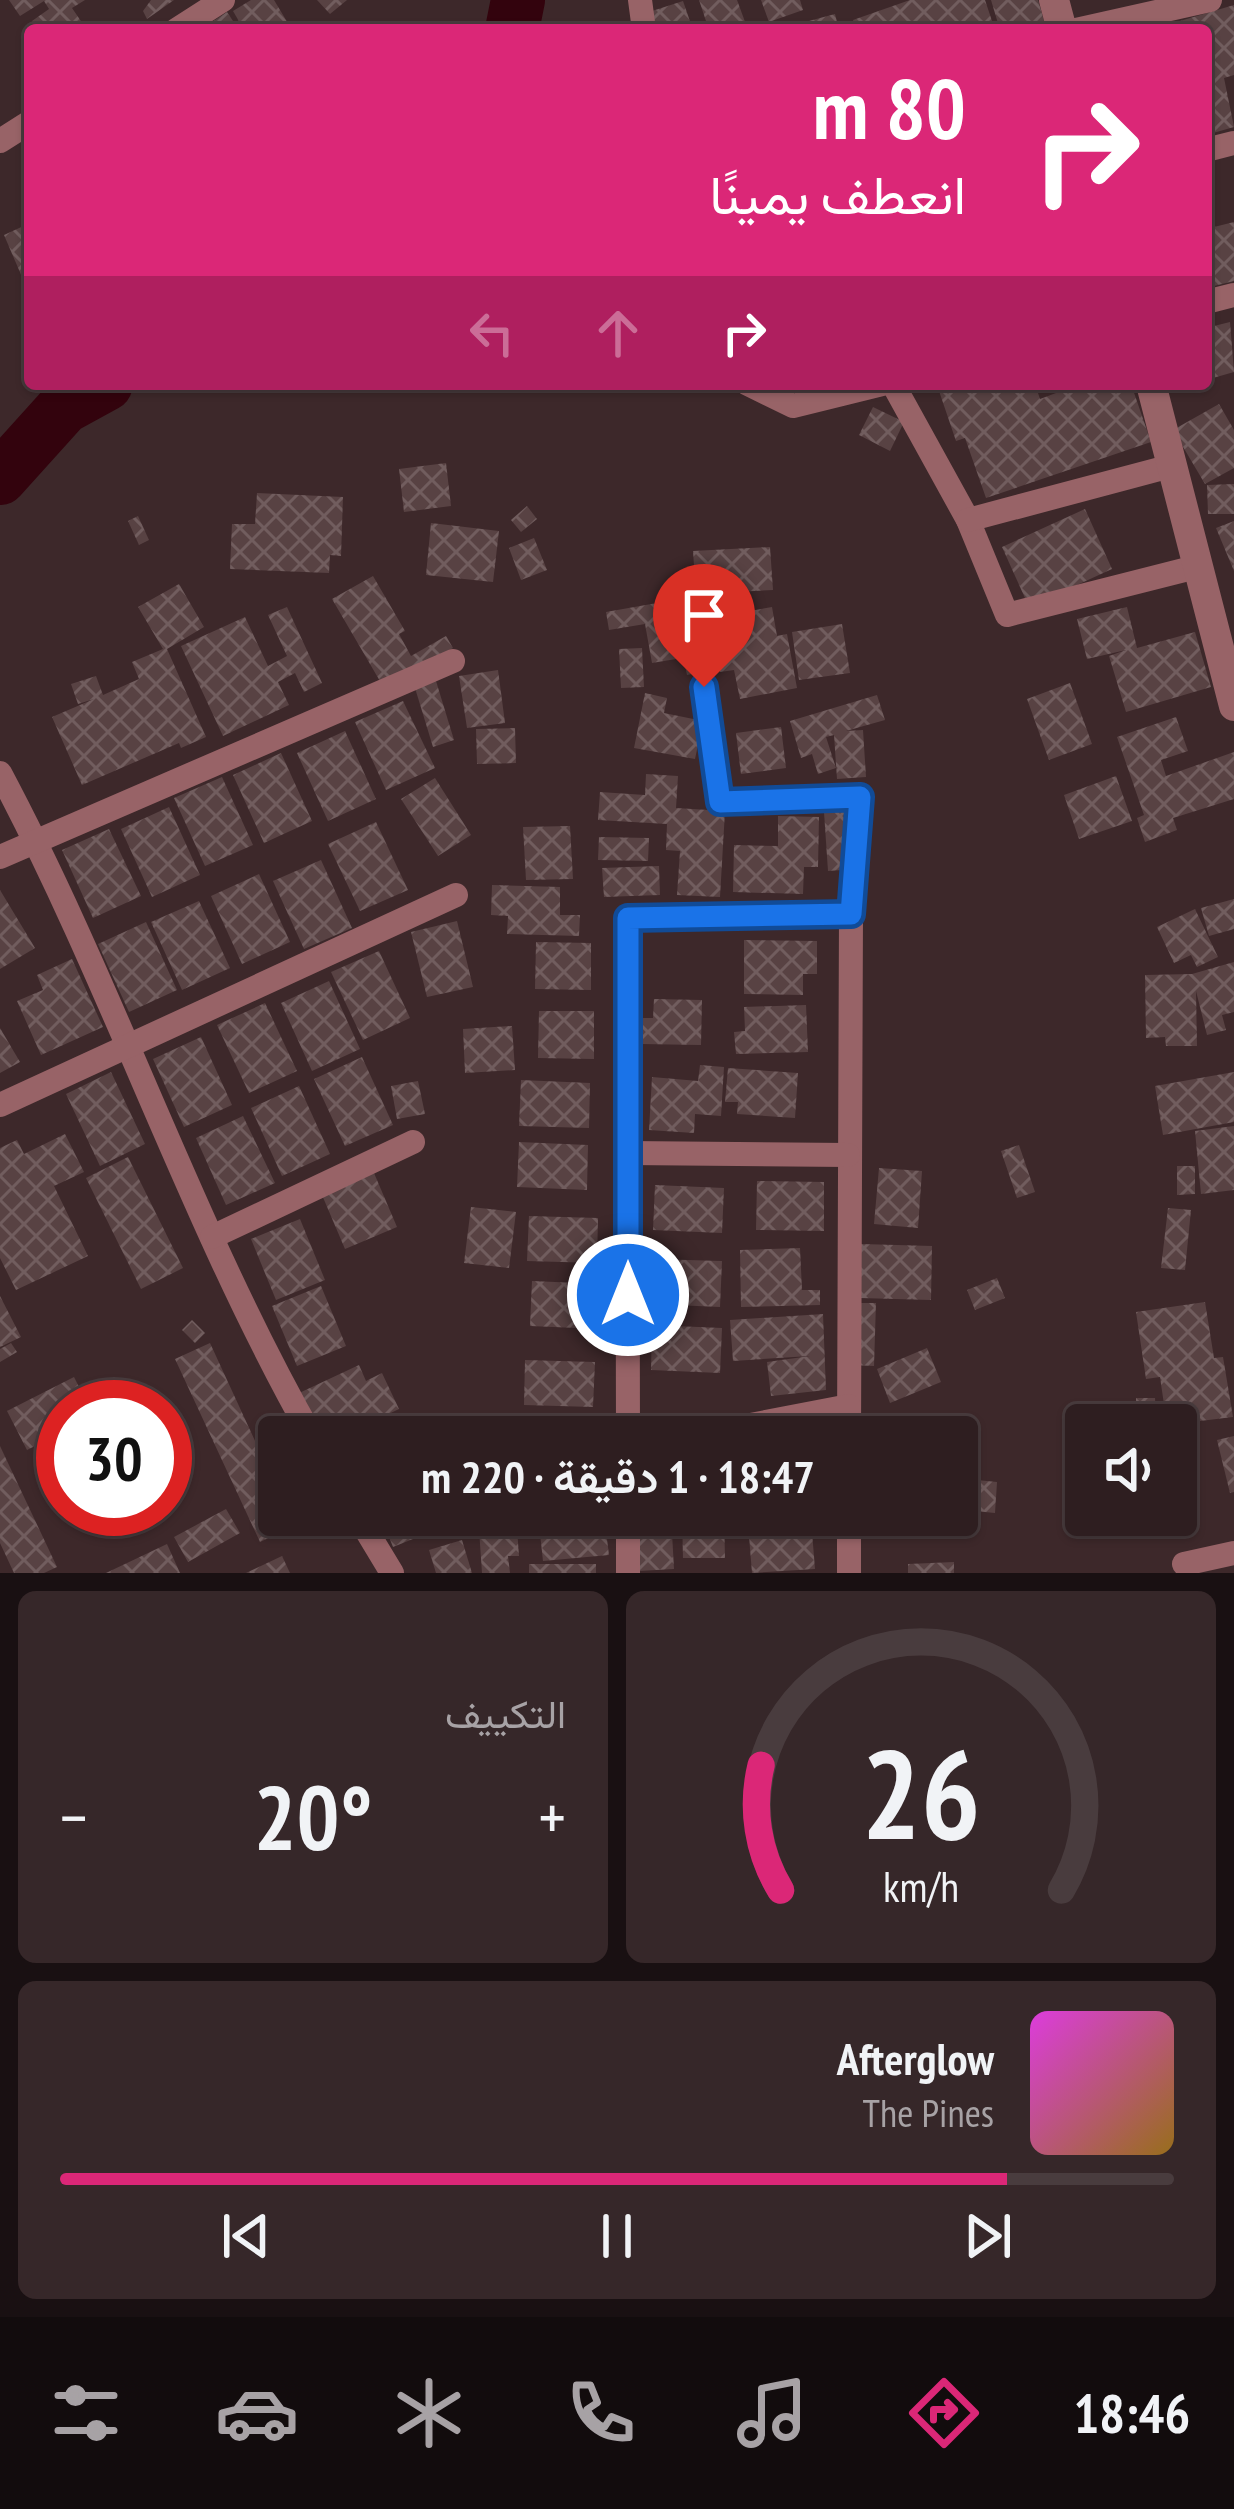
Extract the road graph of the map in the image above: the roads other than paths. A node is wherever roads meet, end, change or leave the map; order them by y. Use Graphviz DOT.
graph roads {
  1 [pos="224,0"];
  2 [pos="1210,0"];
  3 [pos="186,24"];
  4 [pos="1103,24"];
  5 [pos="760,390"];
  6 [pos="858,390"];
  7 [pos="896,390"];
  8 [pos="1152,390"];
  9 [pos="1171,466"];
  10 [pos="968,520"];
  11 [pos="1196,567"];
  12 [pos="453,661"];
  13 [pos="704,687"];
  14 [pos="1234,706"];
  15 [pos="0,773"];
  16 [pos="36,840"];
  17 [pos="0,857"];
  18 [pos="455,895"];
  19 [pos="851,914"];
  20 [pos="128,1046"];
  21 [pos="0,1105"];
  22 [pos="413,1142"];
  23 [pos="628,1153"];
  24 [pos="848,1155"];
  25 [pos="212,1237"];
  26 [pos="849,1406"];
  27 [pos="302,1416"];
  28 [pos="628,1416"];
  29 [pos="797,1416"];
  30 [pos="849,1416"];
  31 [pos="370,1536"];
  32 [pos="628,1536"];
  33 [pos="849,1536"];
  34 [pos="1234,1553"];
  35 [pos="1184,1564"];
  36 [pos="392,1573"];
  37 [pos="628,1573"];
  38 [pos="849,1573"];
  1 -- 3 [label="street"];
  2 -- 4 [label="street"];
  5 -- 6 [label="street"];
  7 -- 10 [label="street"];
  8 -- 9 [label="street"];
  9 -- 10 [label="street"];
  9 -- 11 [label="street"];
  10 -- 11 [label="street"];
  11 -- 14 [label="street"];
  12 -- 16 [label="street"];
  13 -- 19 [label="street"];
  15 -- 16 [label="street"];
  16 -- 17 [label="street"];
  16 -- 20 [label="street"];
  18 -- 20 [label="street"];
  19 -- 23 [label="street"];
  19 -- 24 [label="street"];
  20 -- 21 [label="street"];
  20 -- 25 [label="street"];
  22 -- 25 [label="street"];
  23 -- 24 [label="street"];
  23 -- 28 [label="street"];
  24 -- 26 [label="street"];
  25 -- 27 [label="street"];
  26 -- 29 [label="street"];
  26 -- 30 [label="street"];
  31 -- 36 [label="street"];
  32 -- 37 [label="street"];
  33 -- 38 [label="street"];
  34 -- 35 [label="street"];
}
